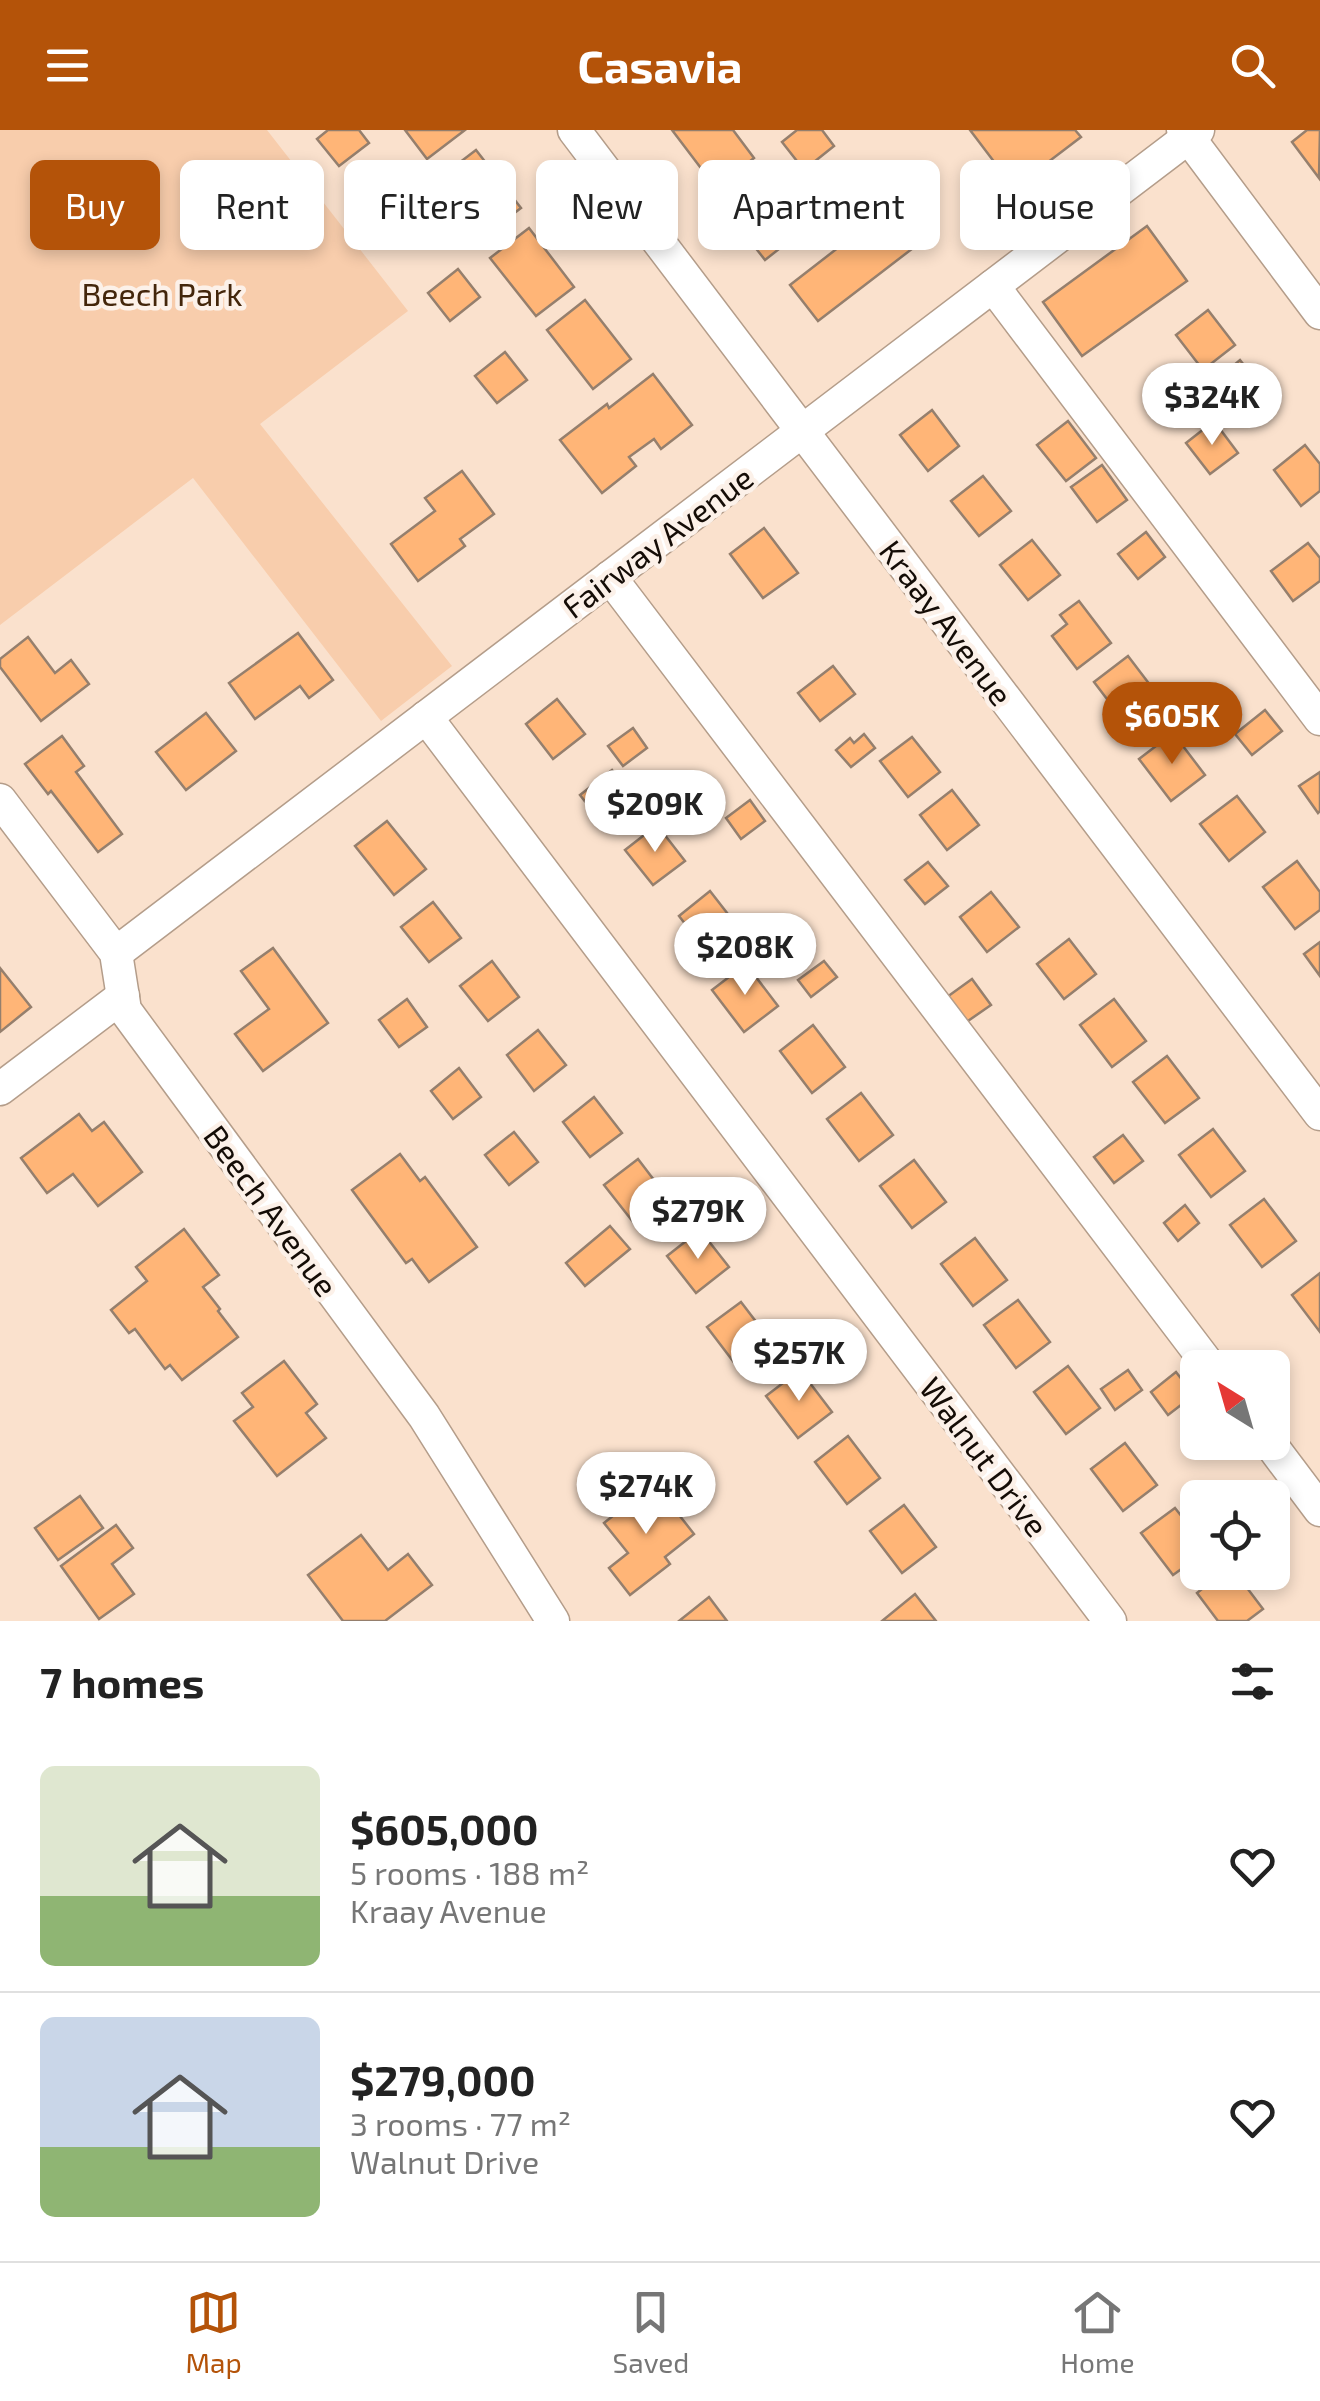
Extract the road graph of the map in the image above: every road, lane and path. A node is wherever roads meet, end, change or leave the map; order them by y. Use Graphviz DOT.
graph roads {
  1 [pos="574,130"];
  2 [pos="1190,132"];
  3 [pos="993,286"];
  4 [pos="1320,313"];
  5 [pos="802,431"];
  6 [pos="610,577"];
  7 [pos="426,717"];
  8 [pos="1320,720"];
  9 [pos="0,800"];
  10 [pos="116,953"];
  11 [pos="123,996"];
  12 [pos="0,1089"];
  13 [pos="1320,1114"];
  14 [pos="1198,1350"];
  15 [pos="1282,1460"];
  16 [pos="1320,1510"];
  17 [pos="554,1621"];
  18 [pos="1110,1621"];
  1 -- 5 [label="street, Kraay Avenue"];
  2 -- 3 [label="street, Fairway Avenue"];
  2 -- 4 [label="street"];
  3 -- 5 [label="street, Fairway Avenue"];
  3 -- 8 [label="street"];
  5 -- 6 [label="street, Fairway Avenue"];
  5 -- 13 [label="street, Kraay Avenue"];
  6 -- 7 [label="street, Fairway Avenue"];
  6 -- 14 [label="street"];
  7 -- 10 [label="street, Fairway Avenue"];
  7 -- 18 [label="street, Walnut Drive"];
  9 -- 10 [label="street, Beech Avenue"];
  10 -- 11 [label="street, Beech Avenue"];
  11 -- 12 [label="street"];
  11 -- 17 [label="street, Beech Avenue"];
  15 -- 16 [label="street"];
}
